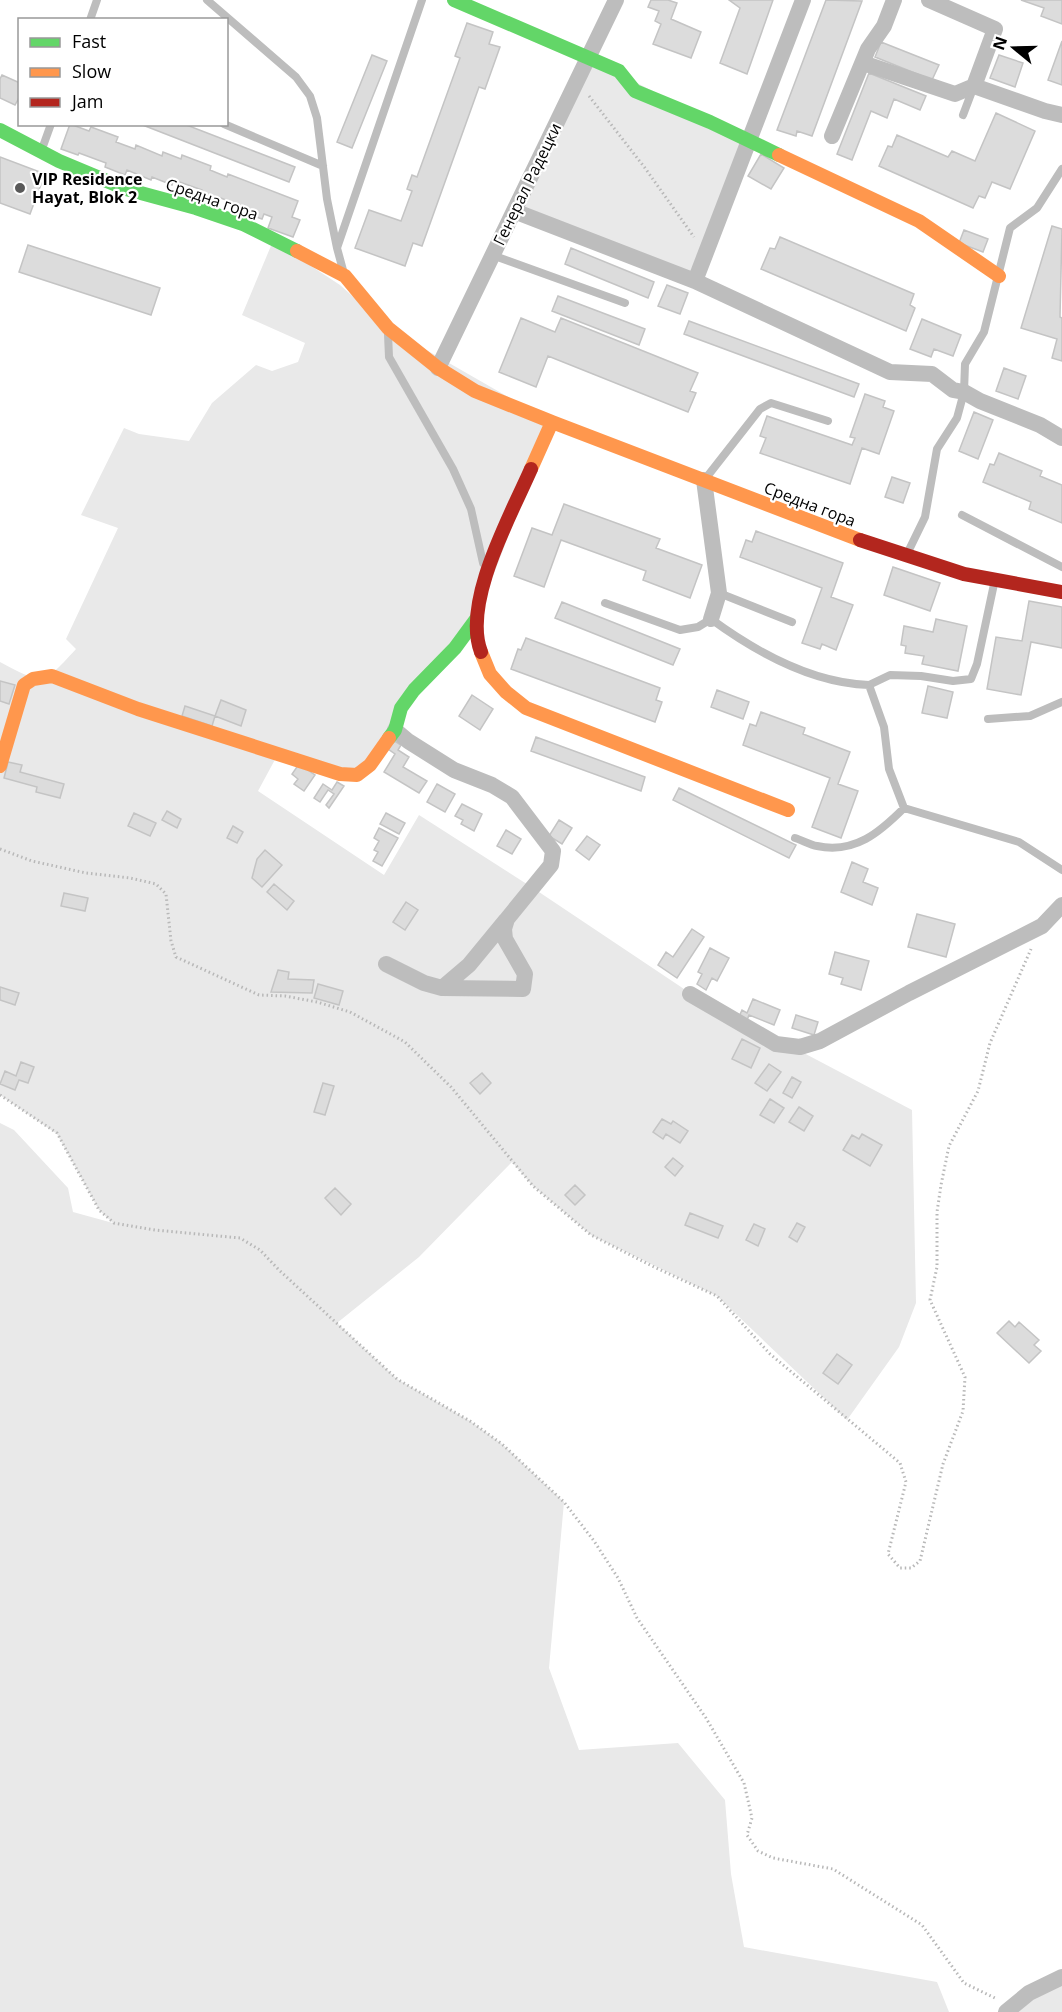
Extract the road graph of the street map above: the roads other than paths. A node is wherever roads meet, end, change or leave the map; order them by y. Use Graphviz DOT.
graph roads {
  1 [pos="97,0"];
  2 [pos="207,0"];
  3 [pos="422,0"];
  4 [pos="454,0"];
  5 [pos="616,0"];
  6 [pos="803,0"];
  7 [pos="894,0"];
  8 [pos="929,0"];
  9 [pos="91,18"];
  10 [pos="228,18"];
  11 [pos="228,18"];
  12 [pos="587,57"];
  13 [pos="863,63"];
  14 [pos="974,86"];
  15 [pos="963,115"];
  16 [pos="1062,115"];
  17 [pos="50,126"];
  18 [pos="228,126"];
  19 [pos="0,130"];
  20 [pos="832,136"];
  21 [pos="749,141"];
  22 [pos="41,153"];
  23 [pos="323,166"];
  24 [pos="1062,169"];
  25 [pos="514,211"];
  26 [pos="337,248"];
  27 [pos="492,255"];
  28 [pos="345,276"];
  29 [pos="999,276"];
  30 [pos="695,281"];
  31 [pos="625,303"];
  32 [pos="388,328"];
  33 [pos="438,368"];
  34 [pos="964,392"];
  35 [pos="828,421"];
  36 [pos="552,422"];
  37 [pos="1062,438"];
  38 [pos="704,480"];
  39 [pos="962,515"];
  40 [pos="907,555"];
  41 [pos="1062,567"];
  42 [pos="485,575"];
  43 [pos="995,581"];
  44 [pos="1062,592"];
  45 [pos="718,593"];
  46 [pos="605,603"];
  47 [pos="477,618"];
  48 [pos="711,619"];
  49 [pos="792,622"];
  50 [pos="868,685"];
  51 [pos="1062,702"];
  52 [pos="988,719"];
  53 [pos="395,730"];
  54 [pos="0,766"];
  55 [pos="904,808"];
  56 [pos="788,810"];
  57 [pos="795,838"];
  58 [pos="1062,870"];
  59 [pos="1062,905"];
  60 [pos="507,919"];
  61 [pos="386,964"];
  62 [pos="442,988"];
  63 [pos="690,993"];
  64 [pos="1062,1977"];
  65 [pos="1010,2009"];
  1 -- 9 [label="lane"];
  2 -- 10 [label="lane"];
  3 -- 26 [label="lane"];
  4 -- 12 [label="street"];
  5 -- 12 [label="street, Генерал Радецки"];
  6 -- 21 [label="street"];
  7 -- 13 [label="street"];
  8 -- 14 [label="street"];
  11 -- 23 [label="lane"];
  12 -- 21 [label="street"];
  12 -- 25 [label="street, Генерал Радецки"];
  13 -- 14 [label="street"];
  13 -- 20 [label="street"];
  14 -- 15 [label="lane"];
  14 -- 16 [label="street"];
  17 -- 22 [label="lane"];
  18 -- 23 [label="lane"];
  19 -- 22 [label="street, Средна гора"];
  21 -- 29 [label="street"];
  21 -- 30 [label="street"];
  22 -- 28 [label="street, Средна гора"];
  23 -- 26 [label="lane"];
  24 -- 29 [label="lane"];
  25 -- 27 [label="street, Генерал Радецки"];
  25 -- 30 [label="street"];
  26 -- 28 [label="lane"];
  27 -- 31 [label="lane"];
  27 -- 33 [label="street, Генерал Радецки"];
  28 -- 32 [label="street, Средна гора"];
  29 -- 34 [label="lane"];
  30 -- 34 [label="street"];
  32 -- 33 [label="street, Средна гора"];
  32 -- 42 [label="lane"];
  33 -- 36 [label="street, Средна гора"];
  34 -- 37 [label="street"];
  34 -- 40 [label="lane"];
  35 -- 38 [label="lane"];
  36 -- 38 [label="street, Средна гора"];
  36 -- 42 [label="street"];
  38 -- 40 [label="street, Средна гора"];
  38 -- 45 [label="street"];
  39 -- 41 [label="lane"];
  40 -- 43 [label="street, Средна гора"];
  42 -- 47 [label="street"];
  43 -- 44 [label="street, Средна гора"];
  43 -- 50 [label="lane"];
  45 -- 48 [label="street"];
  45 -- 49 [label="lane"];
  46 -- 48 [label="lane"];
  47 -- 53 [label="street"];
  47 -- 56 [label="street"];
  48 -- 50 [label="lane"];
  50 -- 55 [label="lane"];
  51 -- 52 [label="lane"];
  53 -- 54 [label="street"];
  53 -- 60 [label="street"];
  55 -- 57 [label="lane"];
  55 -- 58 [label="lane"];
  59 -- 63 [label="street"];
  60 -- 62 [label="street"];
  60 -- 62 [label="street"];
  61 -- 62 [label="street"];
  64 -- 65 [label="street"];
}
